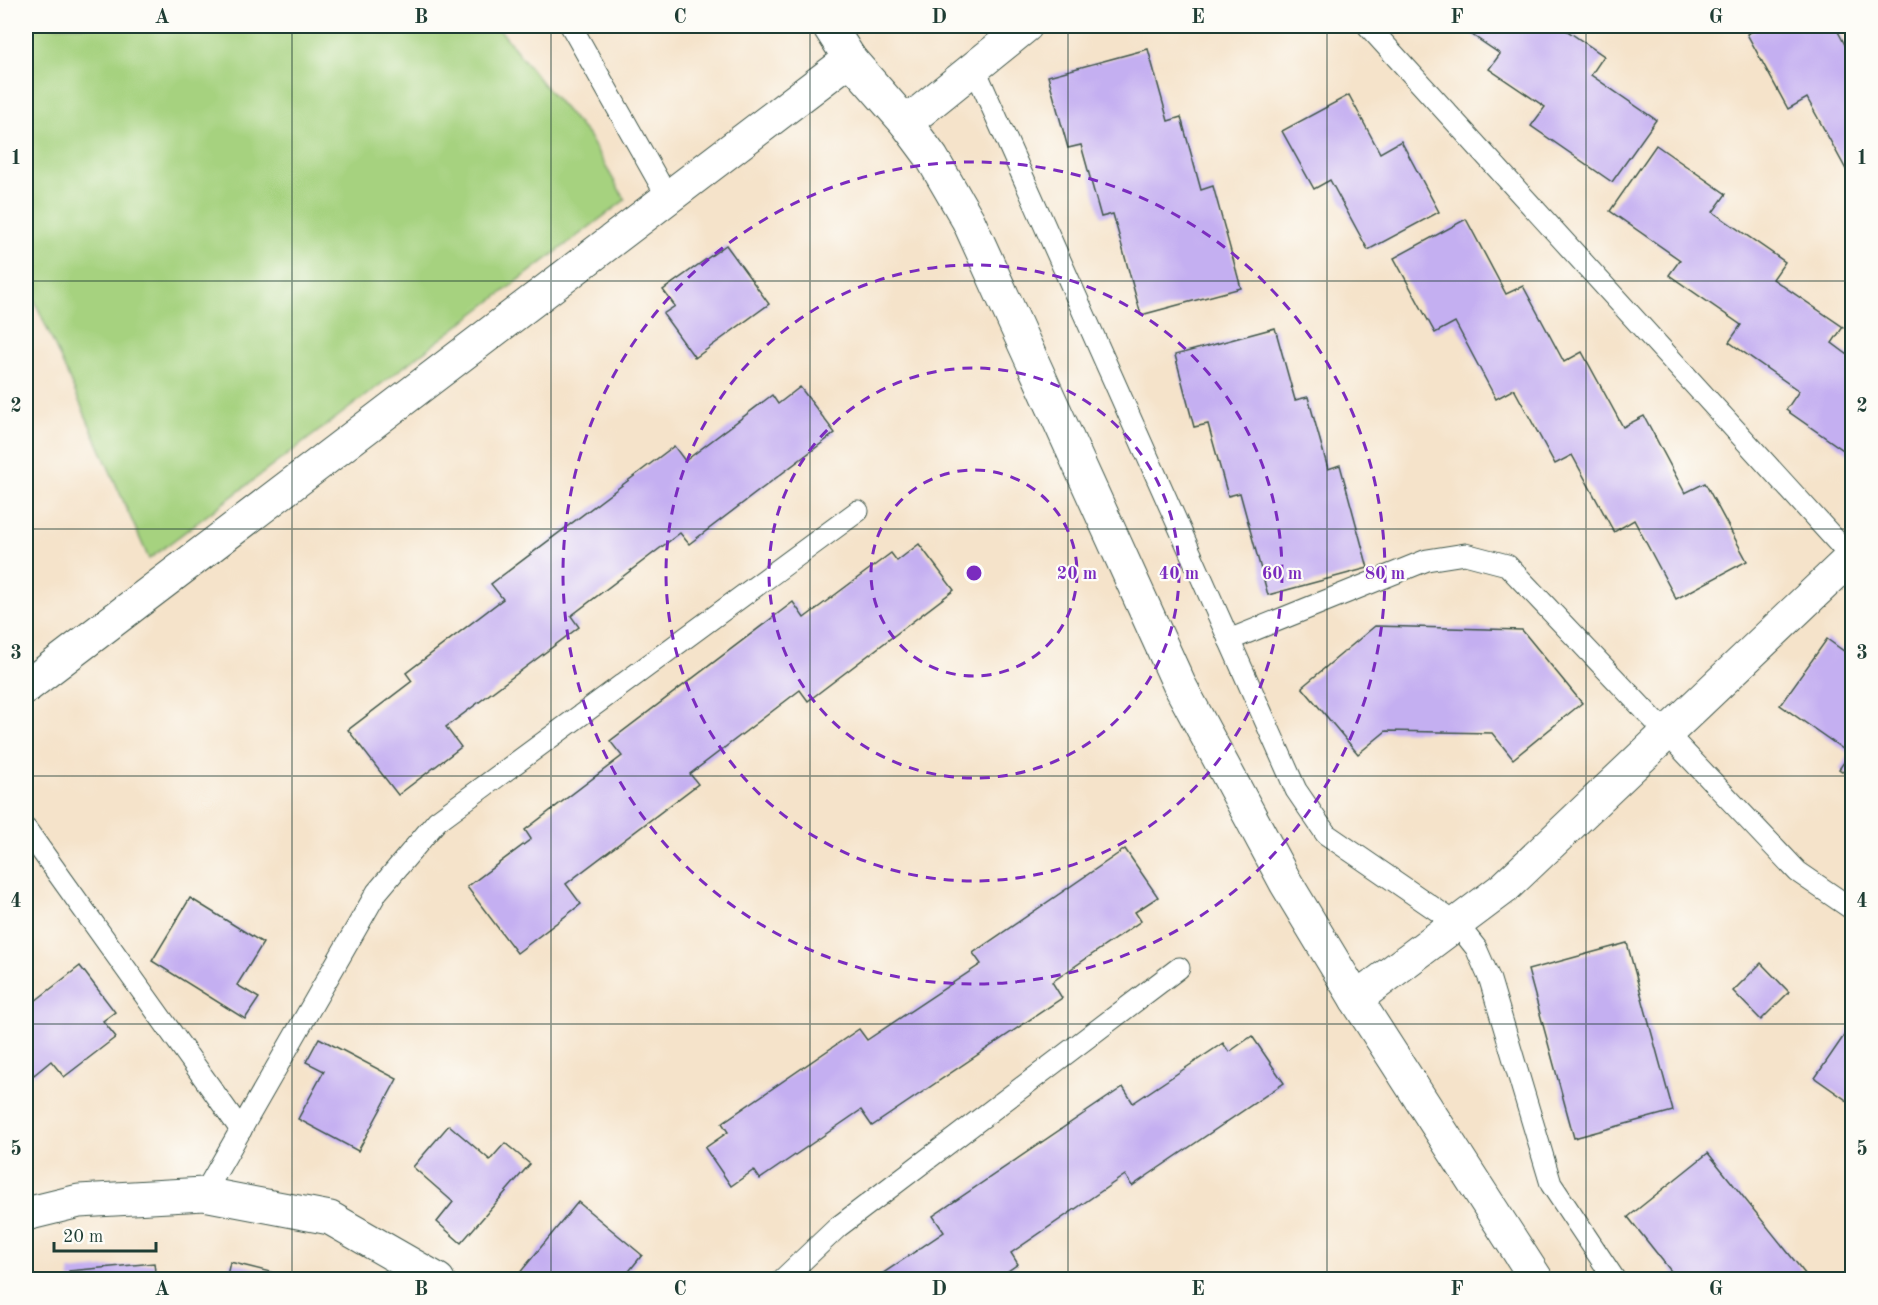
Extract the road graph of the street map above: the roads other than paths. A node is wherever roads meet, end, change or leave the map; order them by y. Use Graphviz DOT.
graph roads {
  1 [pos="571,26"];
  2 [pos="829,26"];
  3 [pos="1026,26"];
  4 [pos="1368,26"];
  5 [pos="850,59"];
  6 [pos="974,67"];
  7 [pos="906,123"];
  8 [pos="668,198"];
  9 [pos="858,511"];
  10 [pos="1852,557"];
  11 [pos="1229,640"];
  12 [pos="26,687"];
  13 [pos="1666,734"];
  14 [pos="26,830"];
  15 [pos="1852,909"];
  16 [pos="1458,924"];
  17 [pos="1179,968"];
  18 [pos="1356,999"];
  19 [pos="241,1130"];
  20 [pos="204,1194"];
  21 [pos="26,1214"];
  22 [pos="438,1280"];
  23 [pos="782,1280"];
  24 [pos="1537,1280"];
  25 [pos="1615,1280"];
  1 -- 8 [label="lane"];
  2 -- 5 [label="street"];
  3 -- 6 [label="street"];
  4 -- 10 [label="lane"];
  5 -- 7 [label="street"];
  5 -- 8 [label="street"];
  6 -- 7 [label="street"];
  6 -- 11 [label="lane"];
  7 -- 18 [label="street"];
  8 -- 12 [label="street"];
  9 -- 19 [label="lane"];
  10 -- 13 [label="street"];
  11 -- 13 [label="lane"];
  11 -- 16 [label="lane"];
  13 -- 15 [label="lane"];
  13 -- 16 [label="street"];
  14 -- 19 [label="lane"];
  16 -- 18 [label="street"];
  16 -- 25 [label="lane"];
  17 -- 23 [label="lane"];
  18 -- 24 [label="street"];
  19 -- 20 [label="lane"];
  20 -- 21 [label="street"];
  20 -- 22 [label="street"];
}
